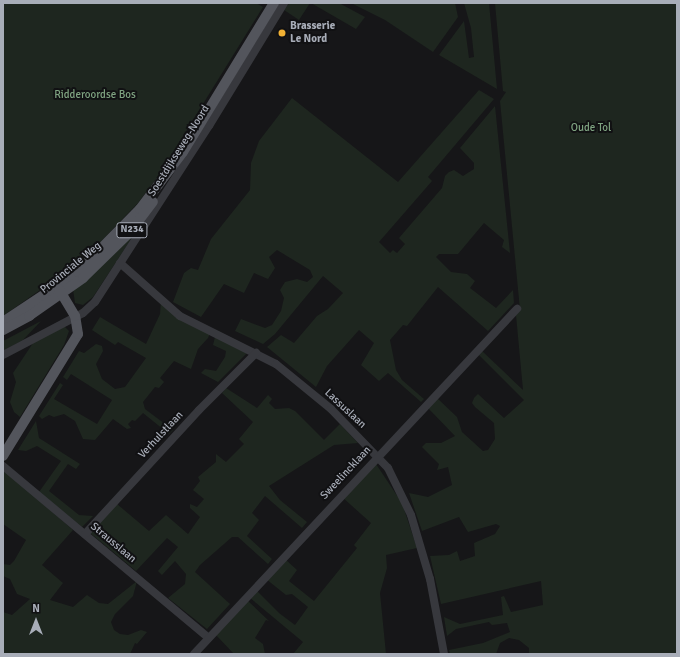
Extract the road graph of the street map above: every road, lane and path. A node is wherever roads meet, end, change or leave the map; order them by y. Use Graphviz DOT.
graph roads {
  1 [pos="274,3"];
  2 [pos="284,3"];
  3 [pos="120,263"];
  4 [pos="60,290"];
  5 [pos="517,309"];
  6 [pos="75,316"];
  7 [pos="3,322"];
  8 [pos="3,330"];
  9 [pos="256,353"];
  10 [pos="3,355"];
  11 [pos="3,456"];
  12 [pos="378,456"];
  13 [pos="3,466"];
  14 [pos="85,534"];
  15 [pos="209,638"];
  16 [pos="194,654"];
  17 [pos="444,654"];
  1 -- 4 [label="main road, Provinciale Weg / N234"];
  2 -- 3 [label="street, Soestdijkseweg-Noord"];
  3 -- 6 [label="street, Soestdijkseweg-Noord"];
  3 -- 9 [label="street, Lassuslaan"];
  4 -- 6 [label="main road"];
  4 -- 7 [label="main road, Provinciale Weg / N234"];
  4 -- 8 [label="main road, Provinciale Weg / N234"];
  5 -- 12 [label="street, Sweelincklaan"];
  6 -- 10 [label="street"];
  6 -- 11 [label="main road"];
  9 -- 12 [label="street, Lassuslaan"];
  9 -- 14 [label="street, Verhulstlaan"];
  12 -- 15 [label="street, Sweelincklaan"];
  12 -- 17 [label="street, Lassuslaan"];
  13 -- 14 [label="street, Strausslaan"];
  14 -- 15 [label="street, Strausslaan"];
  15 -- 16 [label="street, Sweelincklaan"];
}
